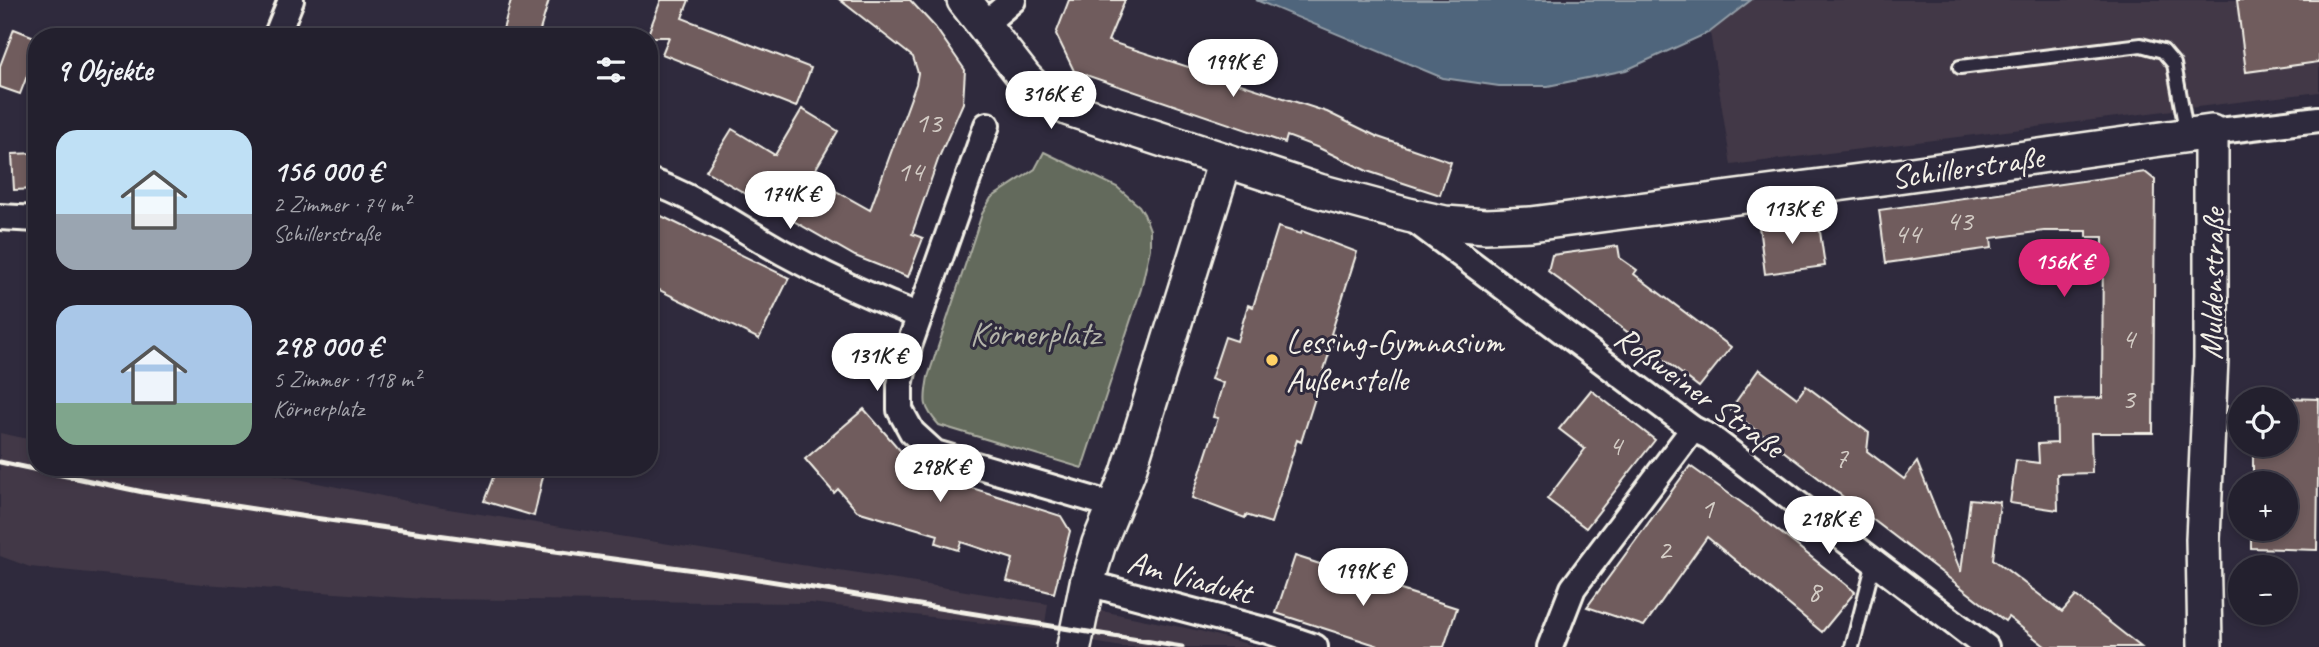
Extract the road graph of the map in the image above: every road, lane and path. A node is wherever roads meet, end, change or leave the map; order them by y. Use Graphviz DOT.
graph roads {
  1 [pos="291,0"];
  2 [pos="1013,0"];
  3 [pos="974,12"];
  4 [pos="280,28"];
  5 [pos="1959,67"];
  6 [pos="2319,119"];
  7 [pos="987,125"];
  8 [pos="2199,133"];
  9 [pos="1225,161"];
  10 [pos="658,184"];
  11 [pos="1408,215"];
  12 [pos="0,217"];
  13 [pos="28,219"];
  14 [pos="920,316"];
  15 [pos="1693,429"];
  16 [pos="1115,506"];
  17 [pos="1874,562"];
  18 [pos="1087,583"];
  19 [pos="1074,647"];
  20 [pos="1315,647"];
  21 [pos="1550,647"];
  22 [pos="1852,647"];
  23 [pos="1986,647"];
  24 [pos="2205,647"];
  1 -- 4 [label="street"];
  2 -- 3 [label="street"];
  3 -- 9 [label="main road"];
  5 -- 8 [label="lane"];
  6 -- 8 [label="street, Schillerstraße"];
  7 -- 14 [label="street"];
  8 -- 11 [label="main road, Schillerstraße"];
  8 -- 24 [label="main road, Muldenstraße"];
  9 -- 11 [label="main road"];
  9 -- 16 [label="main road"];
  10 -- 14 [label="street"];
  11 -- 15 [label="street, Roßweiner Straße"];
  12 -- 13 [label="street"];
  14 -- 16 [label="street"];
  15 -- 17 [label="street, Roßweiner Straße"];
  15 -- 21 [label="street"];
  16 -- 18 [label="main road"];
  17 -- 22 [label="lane"];
  17 -- 23 [label="street, Roßweiner Straße"];
  18 -- 19 [label="main road"];
  18 -- 20 [label="street, Am Viadukt"];
}
